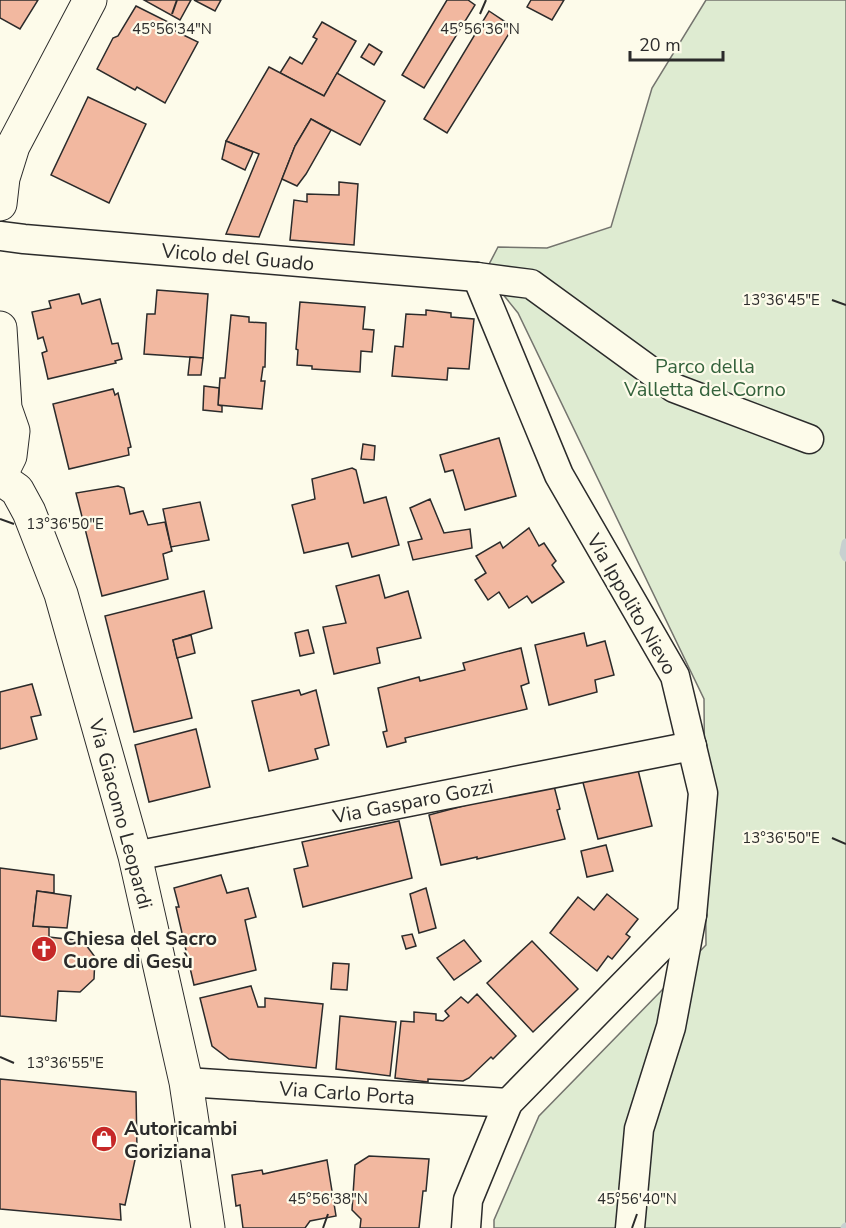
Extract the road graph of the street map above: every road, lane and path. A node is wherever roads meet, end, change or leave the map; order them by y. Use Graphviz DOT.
graph roads {
  1 [pos="90,0"];
  2 [pos="6,143"];
  3 [pos="0,204"];
  4 [pos="0,236"];
  5 [pos="477,277"];
  6 [pos="0,328"];
  7 [pos="3,405"];
  8 [pos="809,439"];
  9 [pos="0,477"];
  10 [pos="15,506"];
  11 [pos="692,746"];
  12 [pos="135,856"];
  13 [pos="692,915"];
  14 [pos="186,1082"];
  15 [pos="508,1103"];
  16 [pos="208,1228"];
  17 [pos="466,1228"];
  18 [pos="630,1228"];
  1 -- 2 [label="main road"];
  2 -- 3 [label="main road"];
  4 -- 5 [label="street, Vicolo del Guado"];
  5 -- 8 [label="street, Vicolo del Guado"];
  5 -- 11 [label="street, Via Ippolito Nievo"];
  6 -- 7 [label="main road"];
  7 -- 9 [label="main road"];
  9 -- 10 [label="main road, Via Giacomo Leopardi"];
  10 -- 12 [label="main road, Via Giacomo Leopardi"];
  11 -- 12 [label="street, Via Gasparo Gozzi"];
  11 -- 13 [label="street, Via Ippolito Nievo"];
  12 -- 14 [label="main road, Via Giacomo Leopardi"];
  13 -- 15 [label="street"];
  13 -- 18 [label="street, Via Ippolito Nievo"];
  14 -- 15 [label="street, Via Carlo Porta"];
  14 -- 16 [label="main road, Via Giacomo Leopardi"];
  15 -- 17 [label="street"];
}
